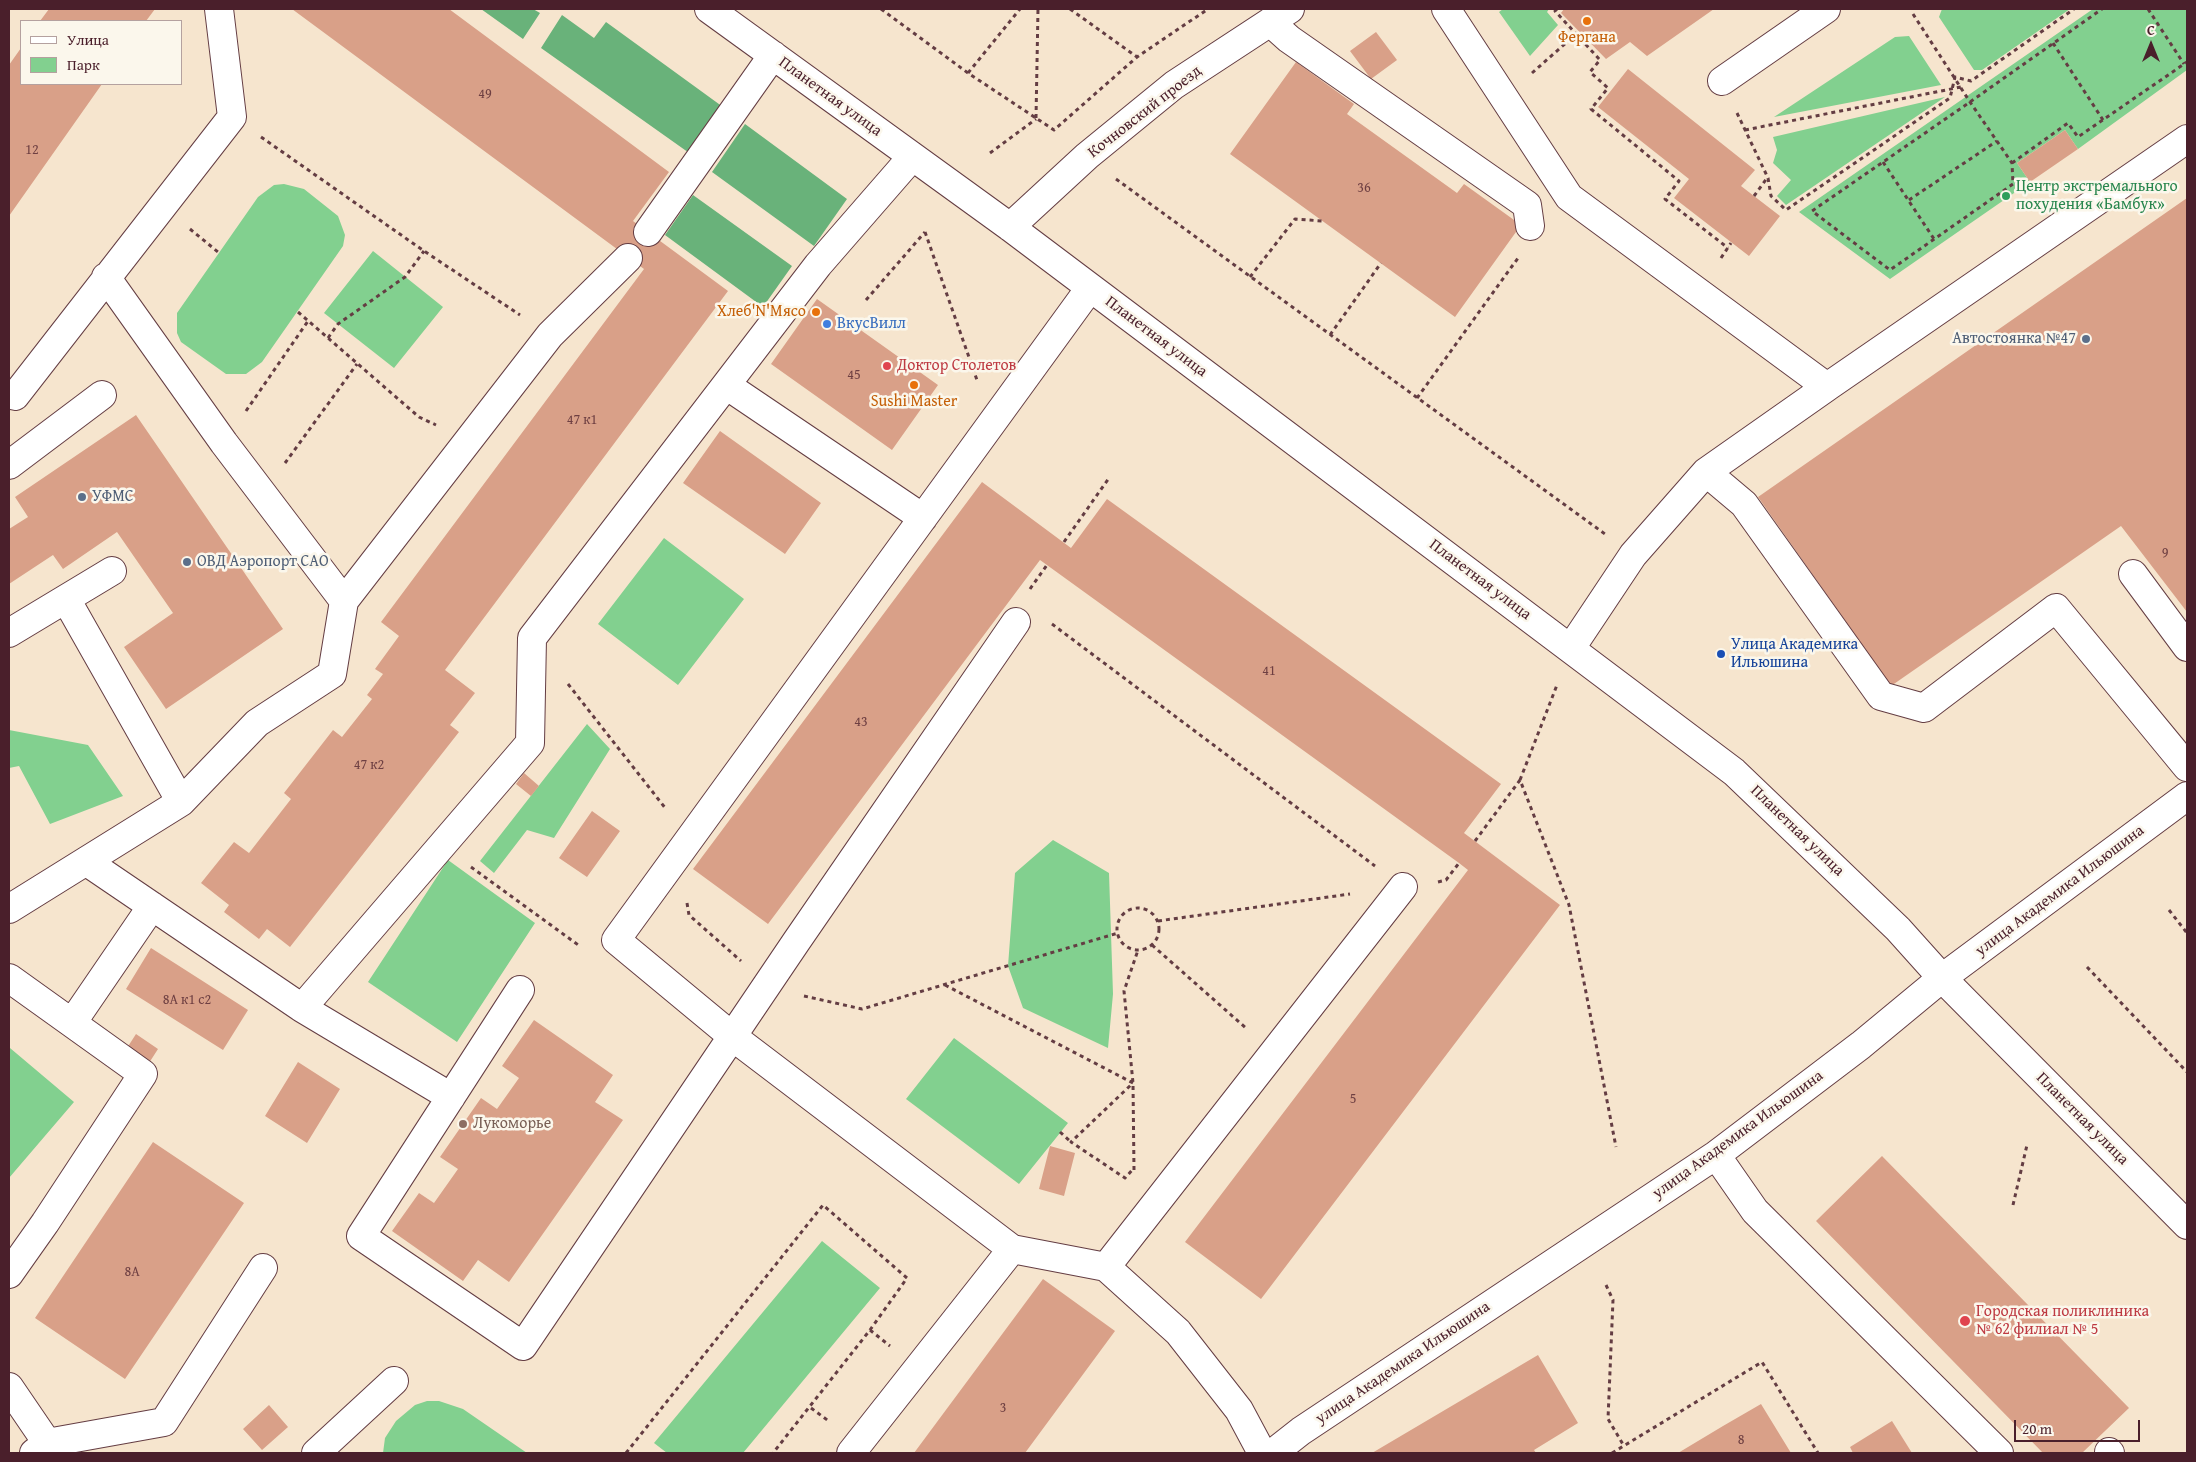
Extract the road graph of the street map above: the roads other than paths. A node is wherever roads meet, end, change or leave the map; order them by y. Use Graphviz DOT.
graph roads {
  1 [pos="219,9"];
  2 [pos="709,9"];
  3 [pos="1446,9"];
  4 [pos="1826,9"];
  5 [pos="1280,16"];
  6 [pos="772,55"];
  7 [pos="1722,81"];
  8 [pos="2187,139"];
  9 [pos="912,157"];
  10 [pos="1530,226"];
  11 [pos="1010,227"];
  12 [pos="648,232"];
  13 [pos="628,258"];
  14 [pos="106,277"];
  15 [pos="1090,288"];
  16 [pos="726,385"];
  17 [pos="1827,387"];
  18 [pos="102,395"];
  19 [pos="14,396"];
  20 [pos="9,465"];
  21 [pos="1706,472"];
  22 [pos="923,518"];
  23 [pos="112,571"];
  24 [pos="2133,574"];
  25 [pos="66,599"];
  26 [pos="344,601"];
  27 [pos="1016,622"];
  28 [pos="9,634"];
  29 [pos="2187,647"];
  30 [pos="1571,648"];
  31 [pos="2187,767"];
  32 [pos="2187,796"];
  33 [pos="181,802"];
  34 [pos="87,862"];
  35 [pos="1403,887"];
  36 [pos="152,906"];
  37 [pos="9,909"];
  38 [pos="9,978"];
  39 [pos="1942,978"];
  40 [pos="520,990"];
  41 [pos="302,1008"];
  42 [pos="72,1023"];
  43 [pos="733,1037"];
  44 [pos="451,1097"];
  45 [pos="1716,1155"];
  46 [pos="2187,1225"];
  47 [pos="1012,1248"];
  48 [pos="263,1268"];
  49 [pos="1106,1268"];
  50 [pos="9,1274"];
  51 [pos="394,1381"];
  52 [pos="9,1387"];
  53 [pos="45,1450"];
  54 [pos="316,1453"];
  55 [pos="851,1453"];
  56 [pos="1262,1453"];
  57 [pos="1273,1453"];
  58 [pos="2000,1453"];
  1 -- 14 [label="street"];
  2 -- 6 [label="street, Планетная улица"];
  3 -- 17 [label="street"];
  4 -- 7 [label="street"];
  5 -- 10 [label="street"];
  5 -- 11 [label="street, Кочновский проезд"];
  6 -- 9 [label="street, Планетная улица"];
  6 -- 12 [label="street"];
  8 -- 17 [label="street"];
  9 -- 11 [label="street, Планетная улица"];
  9 -- 16 [label="street"];
  11 -- 15 [label="street, Планетная улица"];
  13 -- 26 [label="street"];
  14 -- 19 [label="street"];
  14 -- 26 [label="street"];
  15 -- 22 [label="street"];
  15 -- 30 [label="street, Планетная улица"];
  16 -- 22 [label="street"];
  16 -- 41 [label="street"];
  17 -- 21 [label="street"];
  18 -- 20 [label="street"];
  21 -- 30 [label="street"];
  21 -- 31 [label="street"];
  22 -- 43 [label="street"];
  23 -- 25 [label="street"];
  24 -- 29 [label="street"];
  25 -- 28 [label="street"];
  25 -- 33 [label="street"];
  26 -- 33 [label="street"];
  27 -- 43 [label="street"];
  30 -- 39 [label="street, Планетная улица"];
  32 -- 39 [label="street, улица Академика Ильюшина"];
  33 -- 34 [label="street"];
  34 -- 36 [label="street"];
  34 -- 37 [label="street"];
  35 -- 49 [label="street"];
  36 -- 41 [label="street"];
  36 -- 42 [label="street"];
  38 -- 42 [label="street"];
  39 -- 45 [label="street, улица Академика Ильюшина"];
  39 -- 46 [label="street, Планетная улица"];
  40 -- 44 [label="street"];
  41 -- 44 [label="street"];
  42 -- 50 [label="street"];
  43 -- 44 [label="street"];
  43 -- 47 [label="street"];
  45 -- 57 [label="street, улица Академика Ильюшина"];
  45 -- 58 [label="street"];
  47 -- 49 [label="street"];
  47 -- 55 [label="street"];
  48 -- 53 [label="street"];
  49 -- 56 [label="street"];
  51 -- 54 [label="street"];
  52 -- 53 [label="street"];
}
